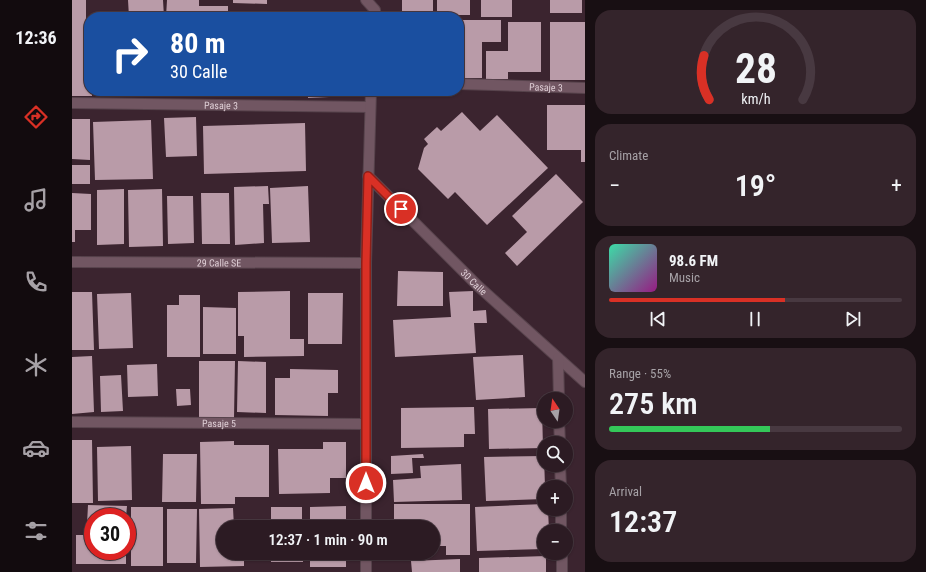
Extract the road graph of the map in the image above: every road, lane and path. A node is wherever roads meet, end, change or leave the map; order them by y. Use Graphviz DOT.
graph roads {
  1 [pos="366,0"];
  2 [pos="375,12"];
  3 [pos="464,84"];
  4 [pos="585,88"];
  5 [pos="371,96"];
  6 [pos="72,103"];
  7 [pos="370,107"];
  8 [pos="368,176"];
  9 [pos="72,262"];
  10 [pos="366,263"];
  11 [pos="558,358"];
  12 [pos="585,382"];
  13 [pos="559,392"];
  14 [pos="72,422"];
  15 [pos="366,424"];
  16 [pos="366,520"];
  17 [pos="366,560"];
  18 [pos="562,560"];
  19 [pos="366,572"];
  20 [pos="562,572"];
  1 -- 2 [label="street"];
  3 -- 4 [label="street, Pasaje 3"];
  5 -- 7 [label="street"];
  6 -- 7 [label="street, Pasaje 3"];
  7 -- 8 [label="street"];
  8 -- 10 [label="street"];
  8 -- 11 [label="street, 30 Calle"];
  9 -- 10 [label="street, 29 Calle SE"];
  10 -- 15 [label="street"];
  11 -- 12 [label="street, 30 Calle"];
  11 -- 13 [label="street"];
  14 -- 15 [label="street, Pasaje 5"];
  15 -- 16 [label="street"];
  17 -- 19 [label="street"];
  18 -- 20 [label="street"];
}
